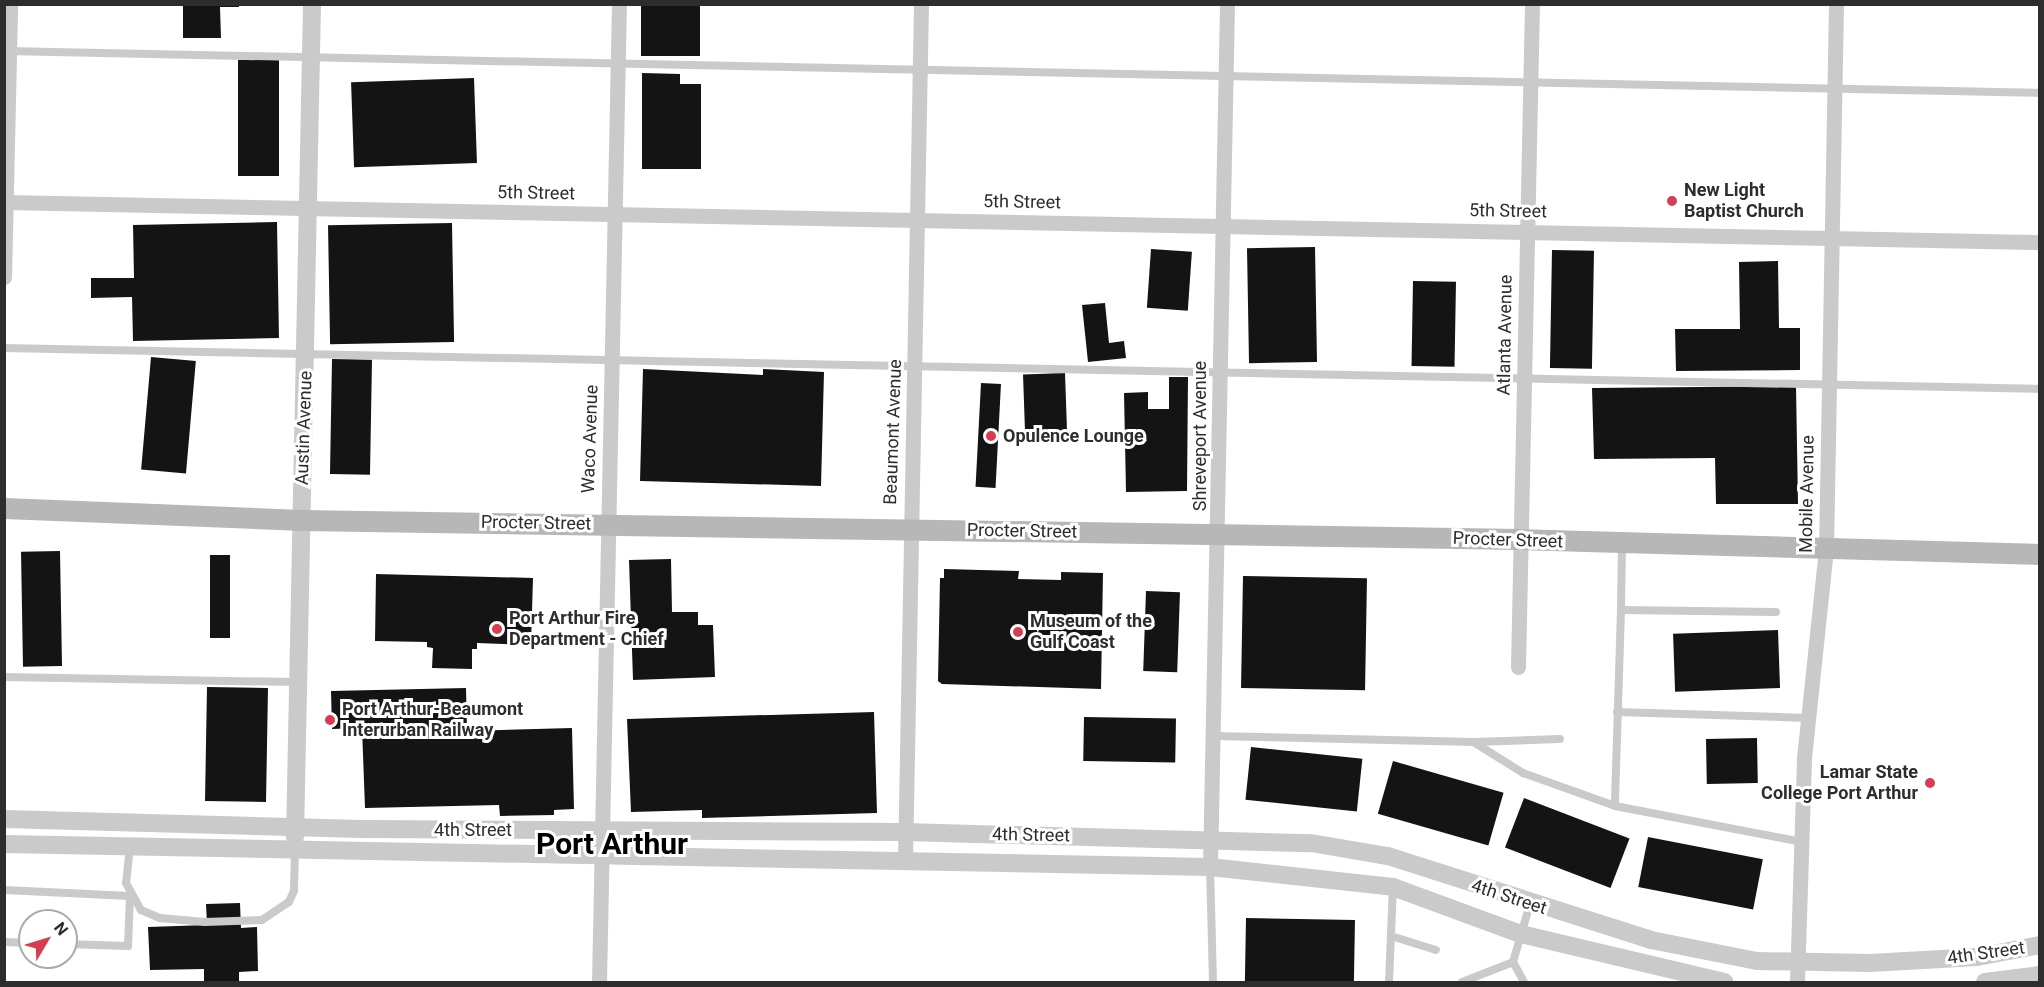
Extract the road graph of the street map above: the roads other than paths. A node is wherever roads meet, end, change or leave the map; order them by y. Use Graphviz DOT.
graph roads {
  1 [pos="10,4"];
  2 [pos="312,4"];
  3 [pos="618,4"];
  4 [pos="921,4"];
  5 [pos="1227,4"];
  6 [pos="1532,4"];
  7 [pos="1836,4"];
  8 [pos="6,51"];
  9 [pos="311,58"];
  10 [pos="617,64"];
  11 [pos="920,72"];
  12 [pos="1225,77"];
  13 [pos="1530,82"];
  14 [pos="1834,89"];
  15 [pos="2040,93"];
  16 [pos="5,202"];
  17 [pos="309,208"];
  18 [pos="615,214"];
  19 [pos="917,219"];
  20 [pos="1221,225"];
  21 [pos="1526,231"];
  22 [pos="1831,237"];
  23 [pos="2040,242"];
  24 [pos="4,277"];
  25 [pos="4,348"];
  26 [pos="307,353"];
  27 [pos="612,359"];
  28 [pos="914,368"];
  29 [pos="1218,374"];
  30 [pos="1524,376"];
  31 [pos="1828,384"];
  32 [pos="2040,388"];
  33 [pos="4,508"];
  34 [pos="301,520"];
  35 [pos="607,524"];
  36 [pos="910,530"];
  37 [pos="1220,534"];
  38 [pos="1519,539"];
  39 [pos="1622,544"];
  40 [pos="1827,550"];
  41 [pos="2040,554"];
  42 [pos="1621,610"];
  43 [pos="1776,612"];
  44 [pos="1518,667"];
  45 [pos="4,677"];
  46 [pos="299,682"];
  47 [pos="1617,712"];
  48 [pos="1808,718"];
  49 [pos="1214,736"];
  50 [pos="1560,739"];
  51 [pos="1474,742"];
  52 [pos="1615,806"];
  53 [pos="4,819"];
  54 [pos="295,826"];
  55 [pos="600,831"];
  56 [pos="905,832"];
  57 [pos="1211,839"];
  58 [pos="1802,842"];
  59 [pos="4,844"];
  60 [pos="130,846"];
  61 [pos="295,851"];
  62 [pos="600,856"];
  63 [pos="904,861"];
  64 [pos="1210,867"];
  65 [pos="1393,887"];
  66 [pos="4,890"];
  67 [pos="130,896"];
  68 [pos="1530,904"];
  69 [pos="1521,934"];
  70 [pos="1391,936"];
  71 [pos="78,944"];
  72 [pos="2040,945"];
  73 [pos="1436,950"];
  74 [pos="1513,962"];
  75 [pos="1798,962"];
  76 [pos="2040,975"];
  77 [pos="599,982"];
  78 [pos="1214,982"];
  79 [pos="1389,982"];
  80 [pos="1462,982"];
  81 [pos="1524,982"];
  82 [pos="1724,982"];
  83 [pos="1797,982"];
  84 [pos="1985,982"];
  1 -- 8 [label="street"];
  2 -- 9 [label="street, Austin Avenue"];
  3 -- 10 [label="street, Waco Avenue"];
  4 -- 11 [label="street, Beaumont Avenue"];
  5 -- 12 [label="street, Shreveport Avenue"];
  6 -- 13 [label="street, Atlanta Avenue"];
  7 -- 14 [label="street, Mobile Avenue"];
  8 -- 9 [label="lane"];
  8 -- 16 [label="street"];
  9 -- 10 [label="lane"];
  9 -- 17 [label="street, Austin Avenue"];
  10 -- 11 [label="lane"];
  10 -- 18 [label="street, Waco Avenue"];
  11 -- 12 [label="lane"];
  11 -- 19 [label="street, Beaumont Avenue"];
  12 -- 13 [label="lane"];
  12 -- 20 [label="street, Shreveport Avenue"];
  13 -- 14 [label="lane"];
  13 -- 21 [label="street, Atlanta Avenue"];
  14 -- 15 [label="lane"];
  14 -- 22 [label="street, Mobile Avenue"];
  16 -- 17 [label="street, 5th Street"];
  16 -- 24 [label="street"];
  17 -- 18 [label="street, 5th Street"];
  17 -- 26 [label="street, Austin Avenue"];
  18 -- 19 [label="street, 5th Street"];
  18 -- 27 [label="street, Waco Avenue"];
  19 -- 20 [label="street, 5th Street"];
  19 -- 28 [label="street, Beaumont Avenue"];
  20 -- 21 [label="street, 5th Street"];
  20 -- 29 [label="street, Shreveport Avenue"];
  21 -- 22 [label="street, 5th Street"];
  21 -- 30 [label="street, Atlanta Avenue"];
  22 -- 23 [label="street, 5th Street"];
  22 -- 31 [label="street, Mobile Avenue"];
  25 -- 26 [label="lane"];
  26 -- 27 [label="lane"];
  26 -- 34 [label="street, Austin Avenue"];
  27 -- 28 [label="lane"];
  27 -- 35 [label="street, Waco Avenue"];
  28 -- 29 [label="lane"];
  28 -- 36 [label="street, Beaumont Avenue"];
  29 -- 30 [label="lane"];
  29 -- 37 [label="street, Shreveport Avenue"];
  30 -- 31 [label="lane"];
  30 -- 38 [label="street, Atlanta Avenue"];
  31 -- 32 [label="lane"];
  31 -- 40 [label="street, Mobile Avenue"];
  33 -- 34 [label="main road, Procter Street"];
  34 -- 35 [label="main road, Procter Street"];
  34 -- 46 [label="street, Austin Avenue"];
  35 -- 36 [label="main road, Procter Street"];
  35 -- 55 [label="street, Waco Avenue"];
  36 -- 37 [label="main road, Procter Street"];
  36 -- 56 [label="street, Beaumont Avenue"];
  37 -- 38 [label="main road, Procter Street"];
  37 -- 49 [label="street, Shreveport Avenue"];
  38 -- 39 [label="main road, Procter Street"];
  38 -- 44 [label="street, Atlanta Avenue"];
  39 -- 40 [label="main road, Procter Street"];
  39 -- 42 [label="lane"];
  40 -- 41 [label="main road, Procter Street"];
  40 -- 48 [label="street, Mobile Avenue"];
  42 -- 43 [label="lane"];
  42 -- 47 [label="lane"];
  45 -- 46 [label="lane"];
  46 -- 54 [label="street, Austin Avenue"];
  47 -- 48 [label="lane"];
  47 -- 52 [label="lane"];
  48 -- 58 [label="street, Mobile Avenue"];
  49 -- 51 [label="lane"];
  49 -- 57 [label="street, Shreveport Avenue"];
  50 -- 51 [label="lane"];
  51 -- 52 [label="lane"];
  52 -- 58 [label="lane"];
  53 -- 54 [label="street, 4th Street"];
  54 -- 55 [label="street, 4th Street"];
  54 -- 61 [label="street, Austin Avenue"];
  55 -- 56 [label="street, 4th Street"];
  55 -- 62 [label="street, Waco Avenue"];
  56 -- 57 [label="street, 4th Street"];
  56 -- 63 [label="street, Beaumont Avenue"];
  57 -- 64 [label="street, Shreveport Avenue"];
  57 -- 68 [label="street, 4th Street"];
  58 -- 75 [label="street, Mobile Avenue"];
  59 -- 60 [label="street, 4th Street"];
  60 -- 61 [label="street, 4th Street"];
  60 -- 67 [label="lane"];
  61 -- 62 [label="street, 4th Street"];
  61 -- 67 [label="lane"];
  62 -- 63 [label="street, 4th Street"];
  62 -- 77 [label="street, Waco Avenue"];
  63 -- 64 [label="street, 4th Street"];
  64 -- 65 [label="street, 4th Street"];
  64 -- 78 [label="lane"];
  65 -- 69 [label="street, 4th Street"];
  65 -- 70 [label="lane"];
  66 -- 67 [label="lane"];
  67 -- 71 [label="lane"];
  68 -- 69 [label="lane"];
  68 -- 75 [label="street, 4th Street"];
  69 -- 74 [label="lane"];
  69 -- 82 [label="street, 4th Street"];
  70 -- 73 [label="lane"];
  70 -- 79 [label="lane"];
  72 -- 75 [label="street, 4th Street"];
  74 -- 80 [label="lane"];
  74 -- 81 [label="lane"];
  75 -- 83 [label="street, Mobile Avenue"];
  76 -- 84 [label="street, 4th Street"];
}
